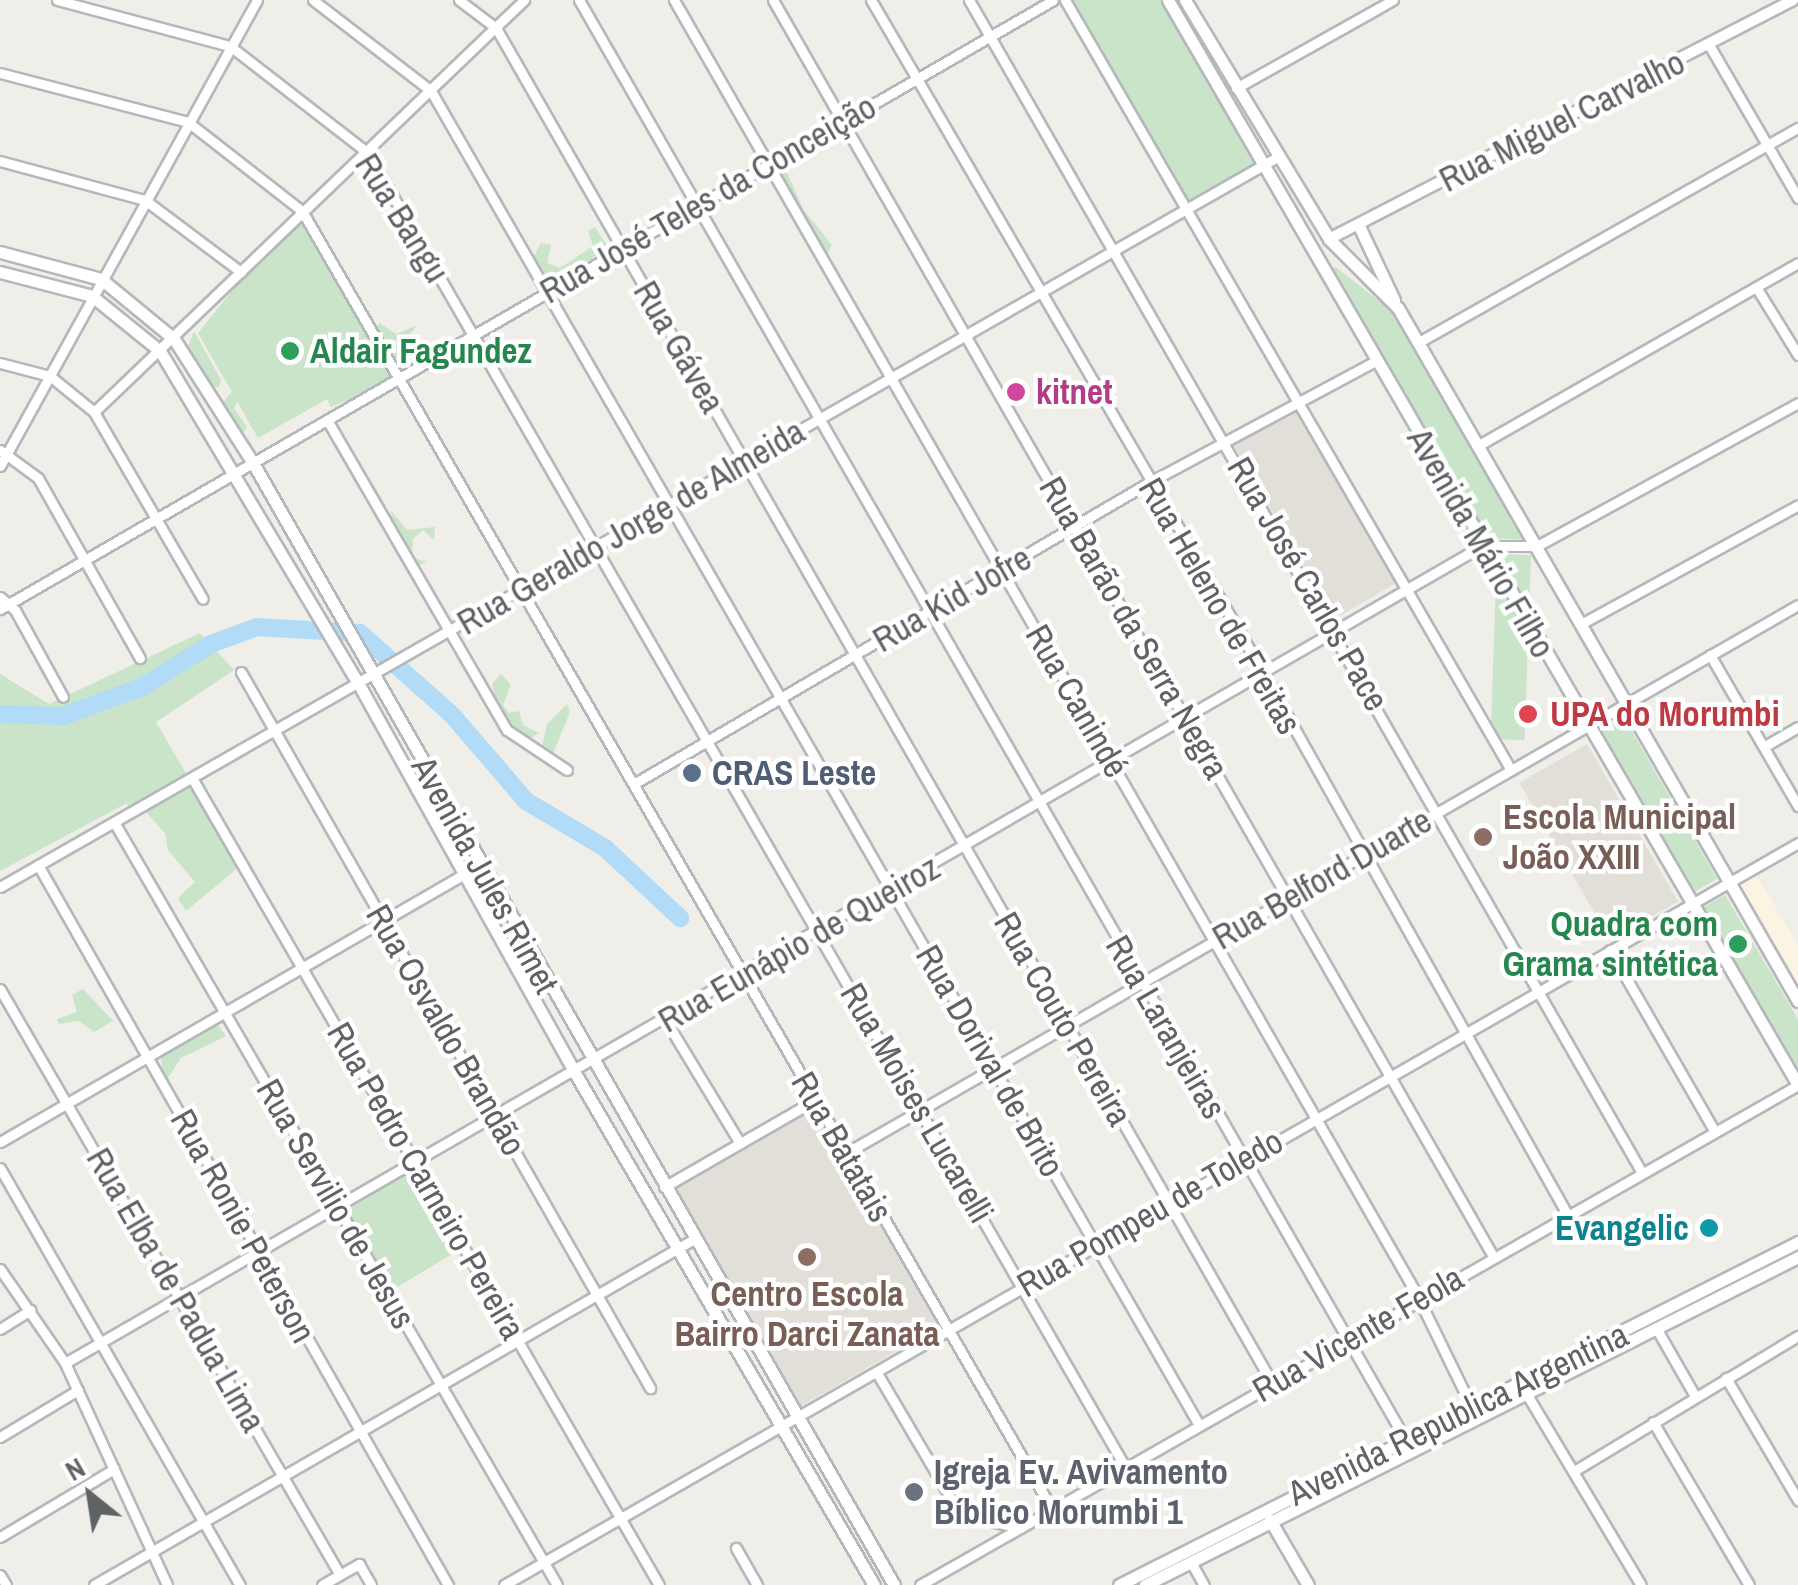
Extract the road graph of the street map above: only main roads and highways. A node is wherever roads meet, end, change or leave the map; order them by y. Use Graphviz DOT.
graph roads {
  1 [pos="1168,0"];
  2 [pos="1185,0"];
  3 [pos="1358,226"];
  4 [pos="0,252"];
  5 [pos="0,272"];
  6 [pos="1398,308"];
  7 [pos="1798,1002"];
  8 [pos="1798,1085"];
  9 [pos="1798,1242"];
  10 [pos="1798,1258"];
  11 [pos="1523,1389"];
  12 [pos="1265,1510"];
  13 [pos="1271,1522"];
  14 [pos="874,1585"];
  15 [pos="894,1585"];
  16 [pos="1119,1585"];
  17 [pos="1145,1585"];
  18 [pos="1308,1585"];
  1 -- 8 [label="main road, Avenida Mário Filho"];
  2 -- 6 [label="main road, Avenida Mário Filho"];
  3 -- 6 [label="main road"];
  4 -- 15 [label="main road, Avenida Jules Rimet"];
  5 -- 14 [label="main road, Avenida Jules Rimet"];
  6 -- 7 [label="main road, Avenida Mário Filho"];
  9 -- 11 [label="main road, Avenida Republica Argentina"];
  10 -- 11 [label="main road, Avenida Republica Argentina"];
  11 -- 12 [label="main road, Avenida Republica Argentina"];
  11 -- 13 [label="main road, Avenida Republica Argentina"];
  12 -- 13 [label="main road"];
  12 -- 16 [label="main road, Avenida Republica Argentina"];
  13 -- 17 [label="main road, Avenida Republica Argentina"];
  13 -- 18 [label="main road"];
}
